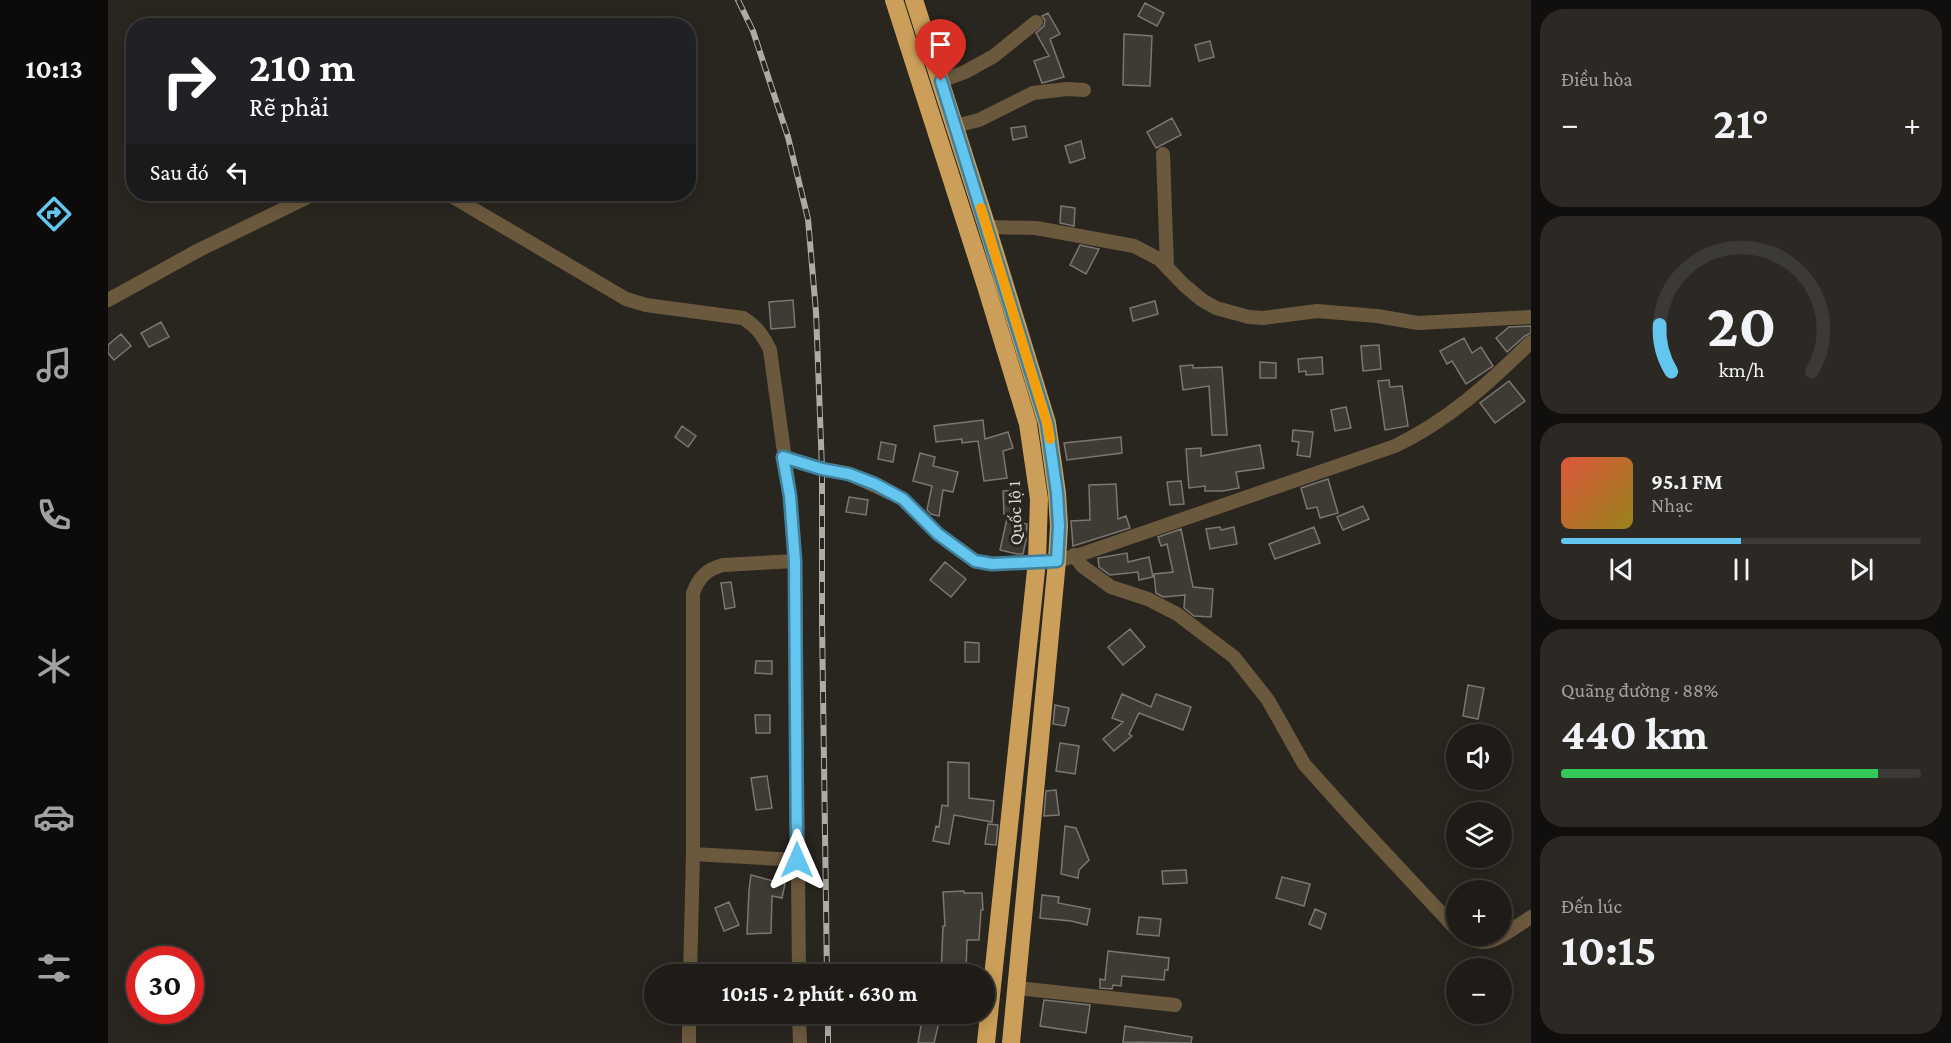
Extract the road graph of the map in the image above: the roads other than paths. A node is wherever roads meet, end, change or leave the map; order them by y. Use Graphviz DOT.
graph roads {
  1 [pos="894,0"];
  2 [pos="914,0"];
  3 [pos="1036,22"];
  4 [pos="941,81"];
  5 [pos="1084,90"];
  6 [pos="955,126"];
  7 [pos="1163,154"];
  8 [pos="300,201"];
  9 [pos="460,201"];
  10 [pos="987,227"];
  11 [pos="1167,266"];
  12 [pos="108,300"];
  13 [pos="1531,317"];
  14 [pos="1531,342"];
  15 [pos="783,457"];
  16 [pos="1066,558"];
  17 [pos="795,561"];
  18 [pos="1037,561"];
  19 [pos="693,854"];
  20 [pos="797,860"];
  21 [pos="1531,917"];
  22 [pos="1446,918"];
  23 [pos="1512,929"];
  24 [pos="690,964"];
  25 [pos="799,964"];
  26 [pos="1017,988"];
  27 [pos="1174,1005"];
  28 [pos="689,1024"];
  29 [pos="799,1024"];
  30 [pos="689,1043"];
  31 [pos="800,1043"];
  32 [pos="986,1043"];
  33 [pos="1011,1043"];
  1 -- 18 [label="highway, Quốc lộ 1"];
  2 -- 4 [label="highway"];
  3 -- 4 [label="street"];
  4 -- 6 [label="highway"];
  5 -- 6 [label="street"];
  6 -- 10 [label="highway"];
  7 -- 11 [label="street"];
  8 -- 12 [label="street"];
  9 -- 15 [label="street"];
  10 -- 11 [label="street"];
  10 -- 16 [label="highway"];
  11 -- 13 [label="street"];
  14 -- 16 [label="street"];
  15 -- 17 [label="street"];
  15 -- 18 [label="street"];
  16 -- 18 [label="street"];
  16 -- 22 [label="street"];
  16 -- 26 [label="highway"];
  17 -- 19 [label="street"];
  17 -- 20 [label="street"];
  18 -- 32 [label="highway, Quốc lộ 1"];
  19 -- 20 [label="street"];
  19 -- 24 [label="street"];
  20 -- 25 [label="street"];
  21 -- 23 [label="street"];
  26 -- 27 [label="street"];
  26 -- 33 [label="highway"];
  28 -- 30 [label="street"];
  29 -- 31 [label="street"];
}
